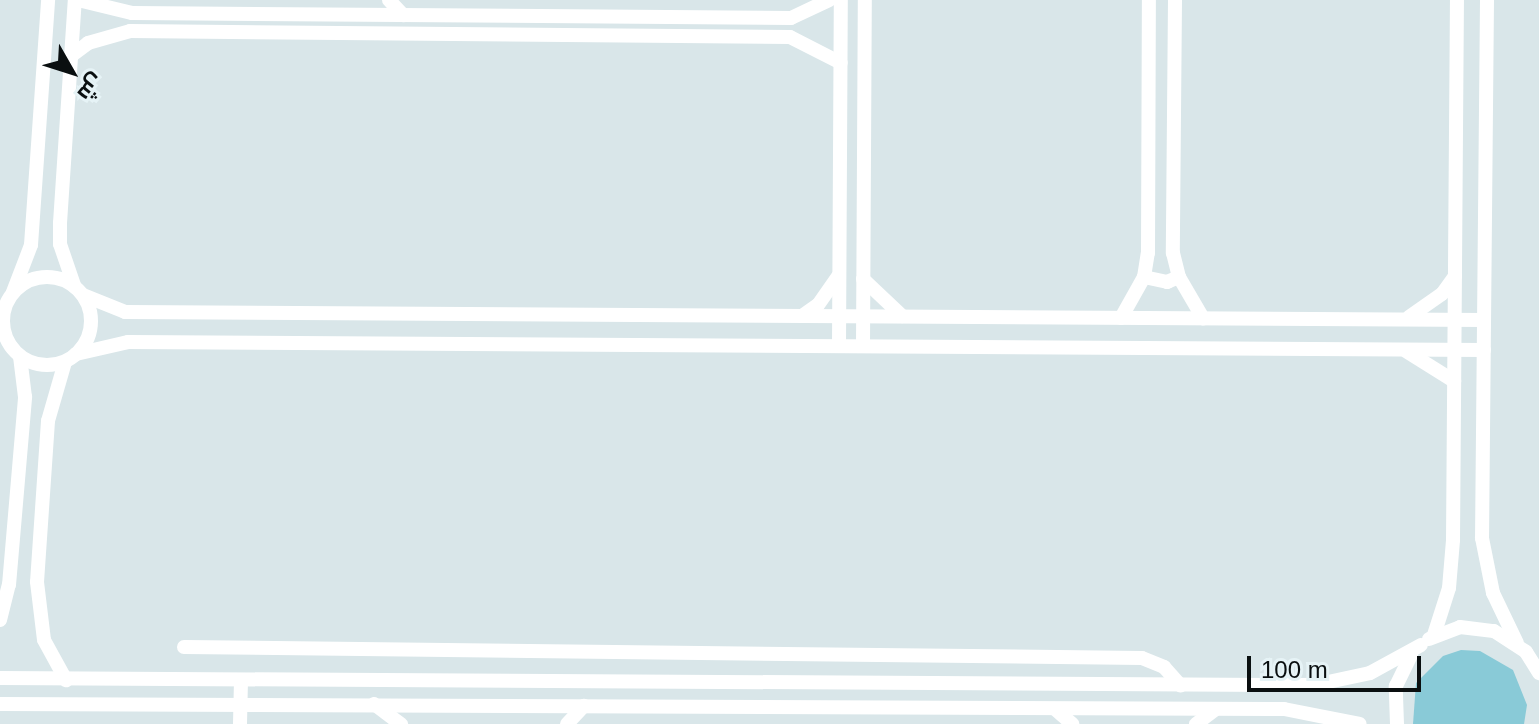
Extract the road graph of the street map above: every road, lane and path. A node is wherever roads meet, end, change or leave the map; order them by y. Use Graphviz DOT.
graph roads {
  1 [pos="48,0"];
  2 [pos="76,0"];
  3 [pos="344,0"];
  4 [pos="389,0"];
  5 [pos="829,0"];
  6 [pos="841,0"];
  7 [pos="865,0"];
  8 [pos="1149,0"];
  9 [pos="1175,0"];
  10 [pos="1457,0"];
  11 [pos="1487,0"];
  12 [pos="333,15"];
  13 [pos="403,15"];
  14 [pos="71,56"];
  15 [pos="841,63"];
  16 [pos="839,272"];
  17 [pos="1455,275"];
  18 [pos="1144,277"];
  19 [pos="1179,277"];
  20 [pos="863,279"];
  21 [pos="78,290"];
  22 [pos="13,292"];
  23 [pos="802,316"];
  24 [pos="839,316"];
  25 [pos="863,316"];
  26 [pos="902,316"];
  27 [pos="1121,318"];
  28 [pos="1203,318"];
  29 [pos="1405,319"];
  30 [pos="1455,320"];
  31 [pos="1484,320"];
  32 [pos="839,346"];
  33 [pos="863,346"];
  34 [pos="1403,349"];
  35 [pos="1454,349"];
  36 [pos="1484,350"];
  37 [pos="20,356"];
  38 [pos="71,358"];
  39 [pos="1454,381"];
  40 [pos="0,620"];
  41 [pos="1434,635"];
  42 [pos="1421,645"];
  43 [pos="184,647"];
  44 [pos="1527,650"];
  45 [pos="1539,673"];
  46 [pos="0,678"];
  47 [pos="66,680"];
  48 [pos="241,681"];
  49 [pos="830,685"];
  50 [pos="1181,686"];
  51 [pos="1286,686"];
  52 [pos="0,704"];
  53 [pos="374,704"];
  54 [pos="584,706"];
  55 [pos="240,708"];
  56 [pos="830,708"];
  57 [pos="1055,709"];
  58 [pos="1216,709"];
  59 [pos="1284,709"];
  60 [pos="240,724"];
  61 [pos="401,724"];
  62 [pos="567,724"];
  63 [pos="1072,724"];
  64 [pos="1196,724"];
  65 [pos="1360,724"];
  66 [pos="1397,724"];
  1 -- 22 [label="street"];
  2 -- 12 [label="street"];
  2 -- 14 [label="street"];
  3 -- 12 [label="street"];
  4 -- 13 [label="street"];
  5 -- 13 [label="street"];
  6 -- 15 [label="street"];
  7 -- 20 [label="street"];
  8 -- 18 [label="street"];
  9 -- 19 [label="street"];
  10 -- 17 [label="street"];
  11 -- 31 [label="street"];
  12 -- 13 [label="street"];
  14 -- 15 [label="street"];
  14 -- 21 [label="street"];
  15 -- 16 [label="street"];
  16 -- 23 [label="street"];
  16 -- 24 [label="street"];
  17 -- 29 [label="street"];
  17 -- 30 [label="street"];
  18 -- 19 [label="street"];
  18 -- 27 [label="street"];
  19 -- 28 [label="street"];
  20 -- 25 [label="street"];
  20 -- 26 [label="street"];
  21 -- 22 [label="street"];
  21 -- 23 [label="street"];
  21 -- 38 [label="street"];
  22 -- 37 [label="street"];
  23 -- 24 [label="street"];
  24 -- 25 [label="street"];
  24 -- 32 [label="street"];
  25 -- 26 [label="street"];
  25 -- 33 [label="street"];
  26 -- 27 [label="street"];
  27 -- 28 [label="street"];
  28 -- 29 [label="street"];
  29 -- 30 [label="street"];
  30 -- 31 [label="street"];
  30 -- 35 [label="street"];
  31 -- 36 [label="street"];
  32 -- 33 [label="street"];
  32 -- 38 [label="street"];
  33 -- 34 [label="street"];
  34 -- 35 [label="street"];
  34 -- 39 [label="street"];
  35 -- 36 [label="street"];
  35 -- 39 [label="street"];
  36 -- 44 [label="street"];
  37 -- 38 [label="street"];
  37 -- 40 [label="street"];
  38 -- 47 [label="street"];
  39 -- 41 [label="street"];
  41 -- 42 [label="street"];
  41 -- 44 [label="street"];
  42 -- 51 [label="street"];
  42 -- 66 [label="street"];
  43 -- 50 [label="street"];
  44 -- 45 [label="street"];
  46 -- 47 [label="street"];
  47 -- 48 [label="street"];
  48 -- 49 [label="street"];
  48 -- 55 [label="street"];
  49 -- 50 [label="street"];
  49 -- 56 [label="street"];
  50 -- 51 [label="street"];
  51 -- 59 [label="street"];
  52 -- 55 [label="street"];
  53 -- 54 [label="street"];
  53 -- 55 [label="street"];
  53 -- 61 [label="street"];
  54 -- 56 [label="street"];
  54 -- 62 [label="street"];
  55 -- 60 [label="street"];
  56 -- 57 [label="street"];
  57 -- 58 [label="street"];
  57 -- 63 [label="street"];
  58 -- 59 [label="street"];
  58 -- 64 [label="street"];
  59 -- 65 [label="street"];
}
